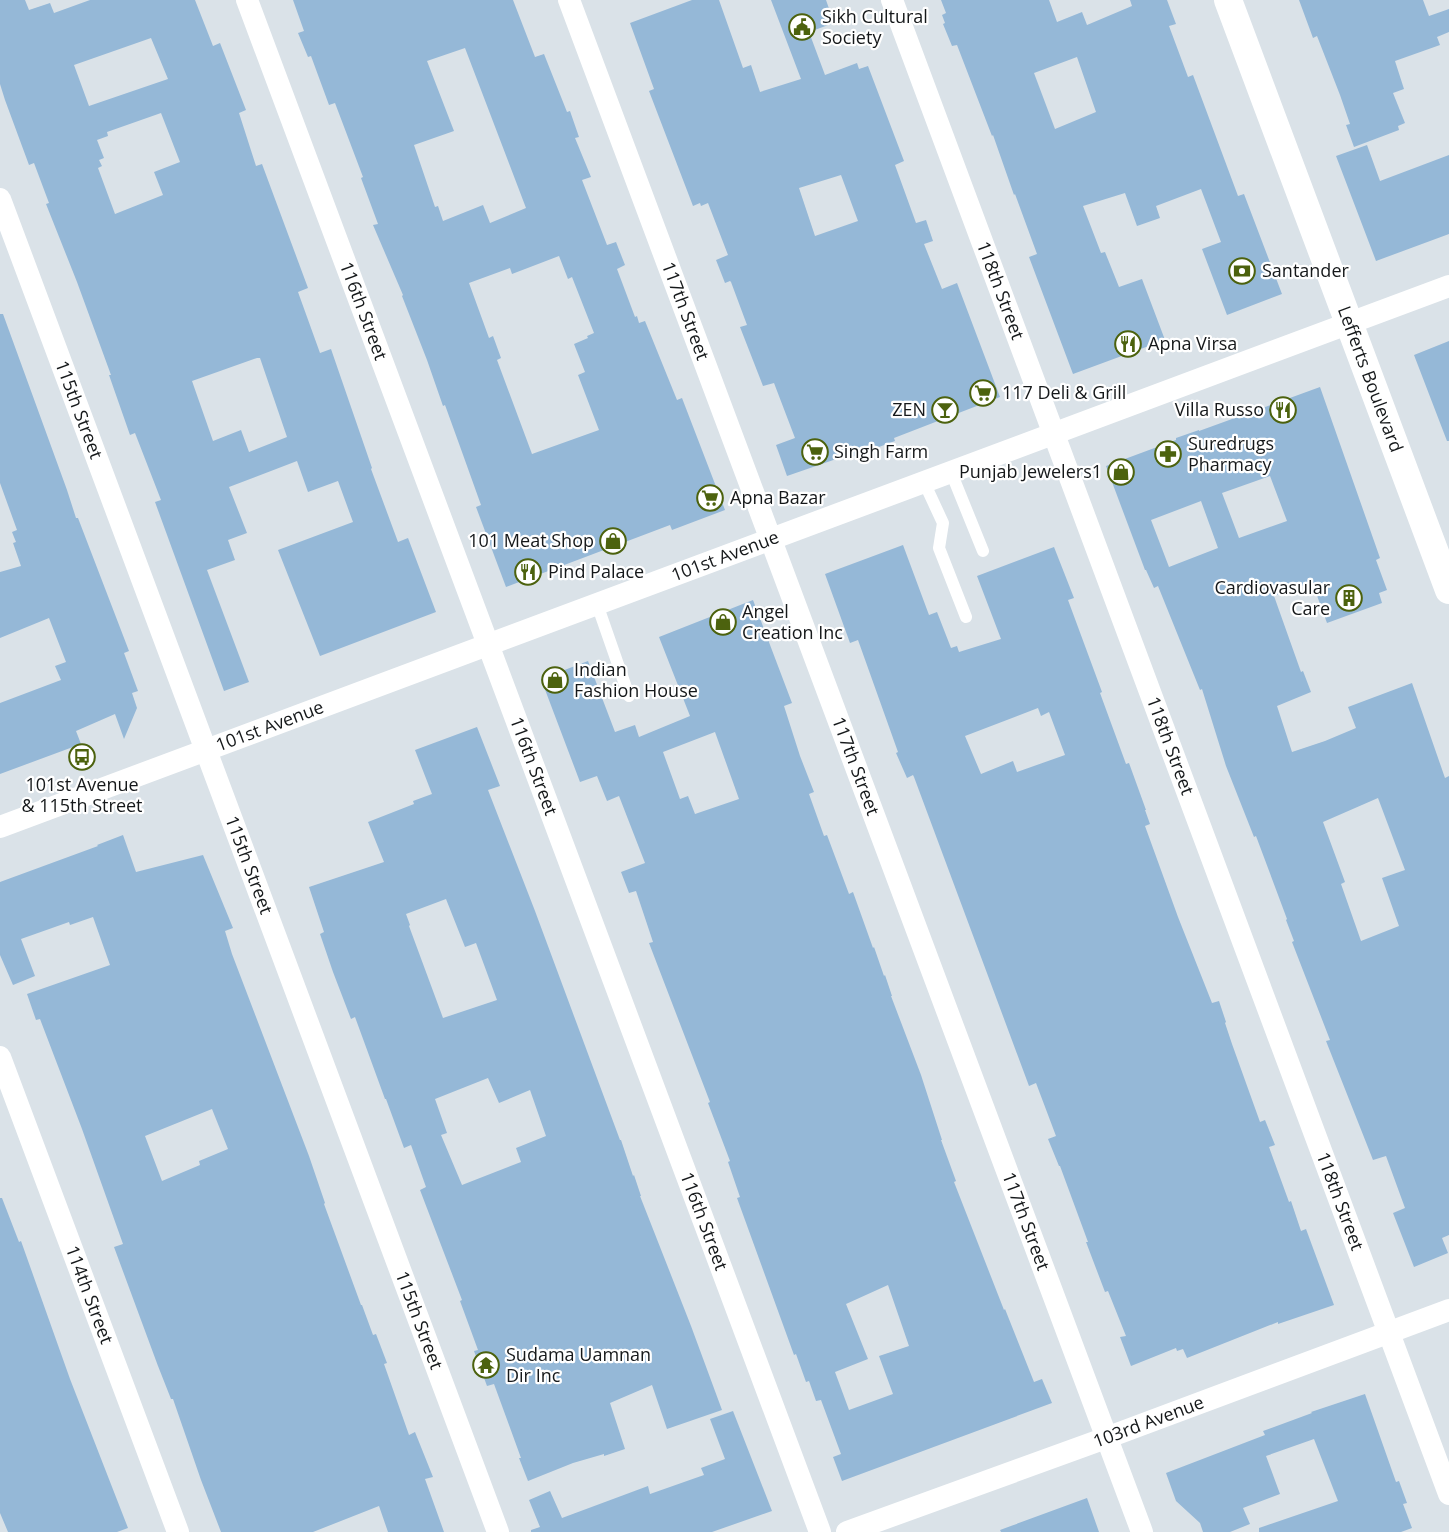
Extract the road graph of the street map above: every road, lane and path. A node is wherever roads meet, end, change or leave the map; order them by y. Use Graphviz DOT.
graph roads {
  1 [pos="247,0"];
  2 [pos="569,0"];
  3 [pos="892,0"];
  4 [pos="1228,0"];
  5 [pos="0,199"];
  6 [pos="1449,286"];
  7 [pos="1350,323"];
  8 [pos="1054,434"];
  9 [pos="951,472"];
  10 [pos="924,482"];
  11 [pos="771,540"];
  12 [pos="983,551"];
  13 [pos="1449,590"];
  14 [pos="597,604"];
  15 [pos="966,617"];
  16 [pos="488,645"];
  17 [pos="629,696"];
  18 [pos="206,750"];
  19 [pos="0,827"];
  20 [pos="0,1057"];
  21 [pos="1449,1310"];
  22 [pos="1389,1332"];
  23 [pos="1106,1438"];
  24 [pos="1449,1494"];
  25 [pos="178,1532"];
  26 [pos="498,1532"];
  27 [pos="820,1532"];
  28 [pos="847,1532"];
  29 [pos="1142,1532"];
  1 -- 16 [label="street, 116th Street"];
  2 -- 11 [label="street, 117th Street"];
  3 -- 8 [label="street, 118th Street"];
  4 -- 7 [label="street, Lefferts Boulevard"];
  5 -- 18 [label="street, 115th Street"];
  6 -- 7 [label="street, 101st Avenue"];
  7 -- 8 [label="street, 101st Avenue"];
  7 -- 13 [label="street, Lefferts Boulevard"];
  8 -- 9 [label="street, 101st Avenue"];
  8 -- 22 [label="street, 118th Street"];
  9 -- 10 [label="street, 101st Avenue"];
  9 -- 12 [label="lane"];
  10 -- 11 [label="street, 101st Avenue"];
  10 -- 15 [label="lane"];
  11 -- 14 [label="street, 101st Avenue"];
  11 -- 23 [label="street, 117th Street"];
  14 -- 16 [label="street, 101st Avenue"];
  14 -- 17 [label="lane"];
  16 -- 18 [label="street, 101st Avenue"];
  16 -- 27 [label="street, 116th Street"];
  18 -- 19 [label="street, 101st Avenue"];
  18 -- 26 [label="street, 115th Street"];
  20 -- 25 [label="street, 114th Street"];
  21 -- 22 [label="street, 103rd Avenue"];
  22 -- 23 [label="street, 103rd Avenue"];
  22 -- 24 [label="street, 118th Street"];
  23 -- 28 [label="street, 103rd Avenue"];
  23 -- 29 [label="street, 117th Street"];
}
